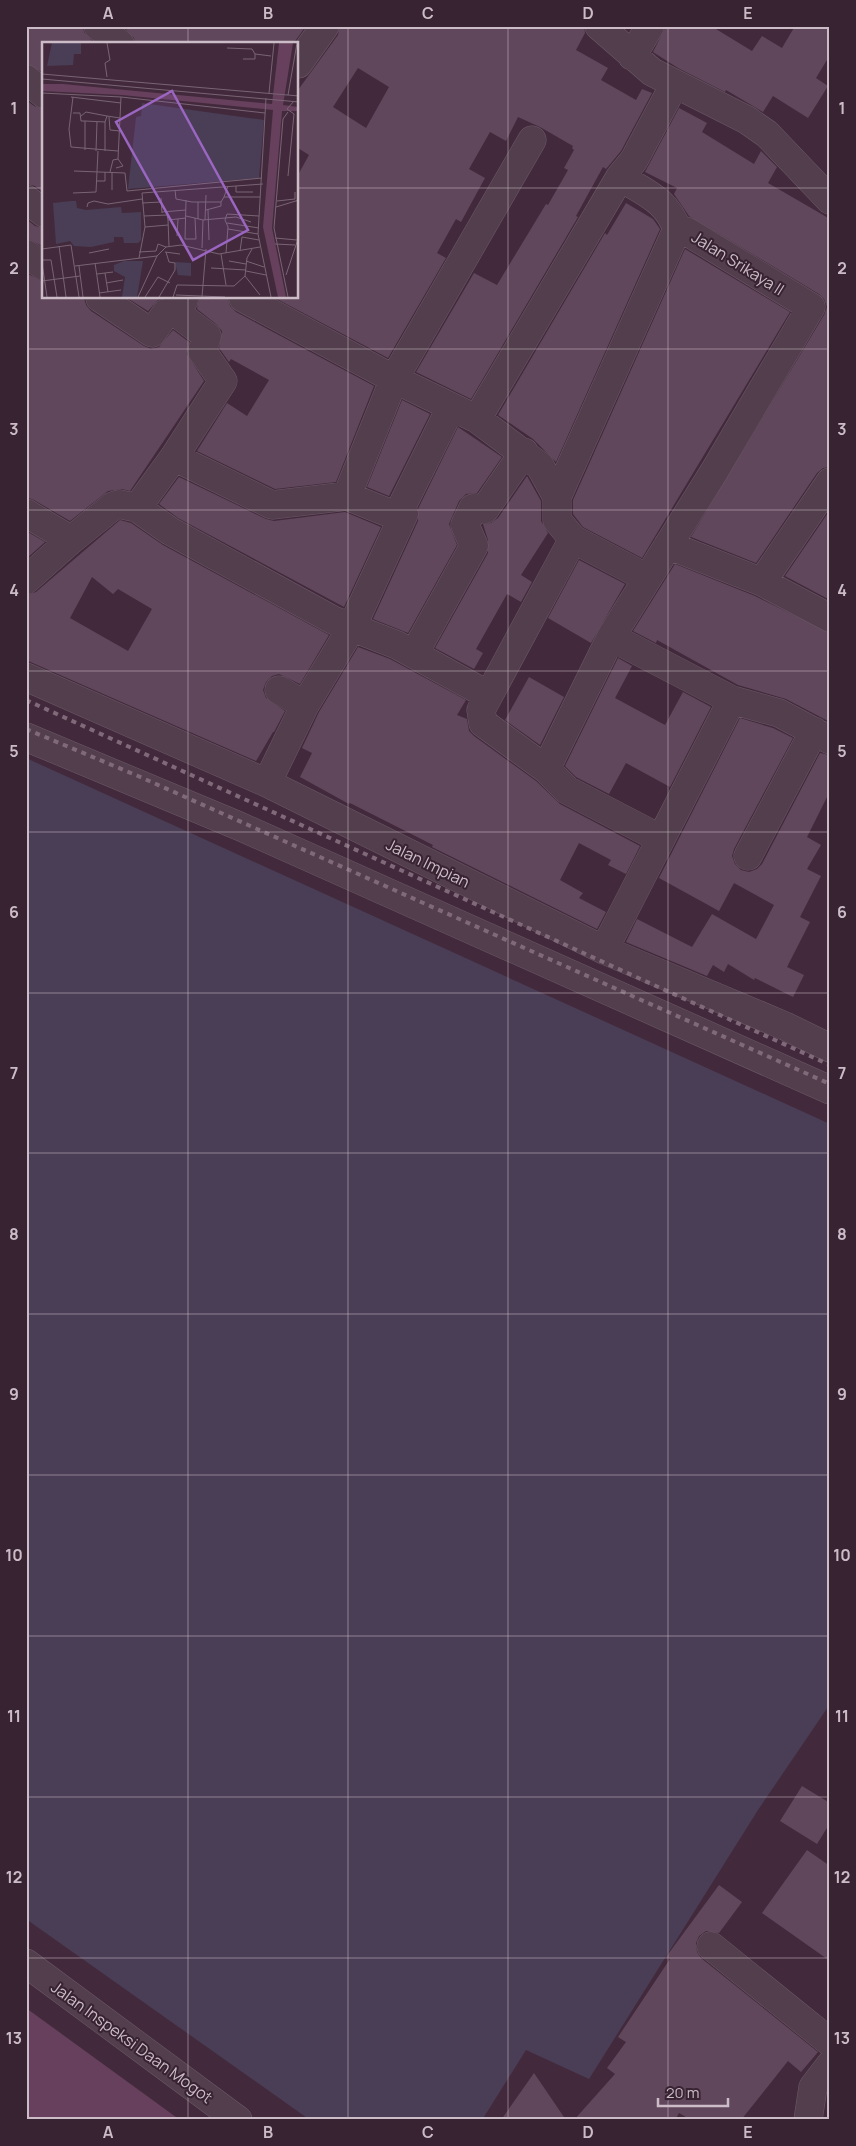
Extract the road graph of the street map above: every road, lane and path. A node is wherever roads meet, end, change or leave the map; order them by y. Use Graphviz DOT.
graph roads {
  1 [pos="98,26"];
  2 [pos="325,26"];
  3 [pos="599,26"];
  4 [pos="650,26"];
  5 [pos="118,42"];
  6 [pos="632,56"];
  7 [pos="299,63"];
  8 [pos="26,79"];
  9 [pos="674,85"];
  10 [pos="42,92"];
  11 [pos="532,140"];
  12 [pos="620,177"];
  13 [pos="26,199"];
  14 [pos="830,200"];
  15 [pos="42,211"];
  16 [pos="678,231"];
  17 [pos="26,254"];
  18 [pos="42,265"];
  19 [pos="102,299"];
  20 [pos="245,299"];
  21 [pos="180,305"];
  22 [pos="820,311"];
  23 [pos="394,379"];
  24 [pos="452,407"];
  25 [pos="478,419"];
  26 [pos="524,452"];
  27 [pos="174,456"];
  28 [pos="830,482"];
  29 [pos="347,496"];
  30 [pos="556,497"];
  31 [pos="137,508"];
  32 [pos="400,510"];
  33 [pos="26,513"];
  34 [pos="573,539"];
  35 [pos="71,540"];
  36 [pos="668,545"];
  37 [pos="647,578"];
  38 [pos="26,580"];
  39 [pos="762,582"];
  40 [pos="830,618"];
  41 [pos="352,627"];
  42 [pos="611,637"];
  43 [pos="414,654"];
  44 [pos="26,676"];
  45 [pos="279,690"];
  46 [pos="488,695"];
  47 [pos="732,700"];
  48 [pos="305,705"];
  49 [pos="822,735"];
  50 [pos="26,737"];
  51 [pos="546,769"];
  52 [pos="267,783"];
  53 [pos="662,839"];
  54 [pos="748,856"];
  55 [pos="604,950"];
  56 [pos="830,1048"];
  57 [pos="830,1090"];
  58 [pos="711,1946"];
  59 [pos="26,1963"];
  60 [pos="830,2042"];
  61 [pos="830,2065"];
  62 [pos="238,2120"];
  63 [pos="808,2120"];
  1 -- 5 [label="street"];
  2 -- 7 [label="street"];
  3 -- 6 [label="street"];
  4 -- 6 [label="street"];
  6 -- 9 [label="street"];
  8 -- 10 [label="street"];
  9 -- 12 [label="street"];
  9 -- 14 [label="street"];
  11 -- 23 [label="street"];
  12 -- 16 [label="street"];
  12 -- 25 [label="street"];
  13 -- 15 [label="street"];
  16 -- 22 [label="street, Jalan Srikaya II"];
  16 -- 30 [label="street, Jalan Srikaya II"];
  17 -- 18 [label="street"];
  19 -- 21 [label="street"];
  20 -- 23 [label="street"];
  21 -- 27 [label="street"];
  22 -- 36 [label="street, Jalan Srikaya II"];
  23 -- 24 [label="street"];
  23 -- 29 [label="street"];
  24 -- 25 [label="street"];
  24 -- 32 [label="street"];
  25 -- 26 [label="street"];
  26 -- 30 [label="street"];
  26 -- 43 [label="street"];
  27 -- 29 [label="street"];
  27 -- 31 [label="street"];
  28 -- 39 [label="street"];
  29 -- 32 [label="street"];
  30 -- 34 [label="street"];
  31 -- 35 [label="street"];
  31 -- 41 [label="street"];
  32 -- 41 [label="street"];
  33 -- 35 [label="street"];
  34 -- 37 [label="street"];
  34 -- 46 [label="street"];
  35 -- 38 [label="street"];
  36 -- 37 [label="street, Jalan Srikaya II"];
  36 -- 39 [label="street"];
  37 -- 42 [label="street, Jalan Srikaya II"];
  39 -- 40 [label="street"];
  41 -- 43 [label="street"];
  41 -- 48 [label="street"];
  42 -- 47 [label="street"];
  42 -- 51 [label="street, Jalan Srikaya II"];
  43 -- 46 [label="street"];
  44 -- 52 [label="street, Jalan Impian"];
  45 -- 48 [label="street"];
  46 -- 51 [label="street"];
  47 -- 49 [label="street"];
  47 -- 53 [label="street"];
  48 -- 52 [label="street"];
  49 -- 54 [label="street"];
  50 -- 57 [label="street"];
  51 -- 53 [label="street"];
  52 -- 55 [label="street, Jalan Impian"];
  53 -- 55 [label="street"];
  55 -- 56 [label="street, Jalan Impian"];
  58 -- 60 [label="street"];
  59 -- 62 [label="street, Jalan Inspeksi Daan Mogot"];
  61 -- 63 [label="street"];
}
